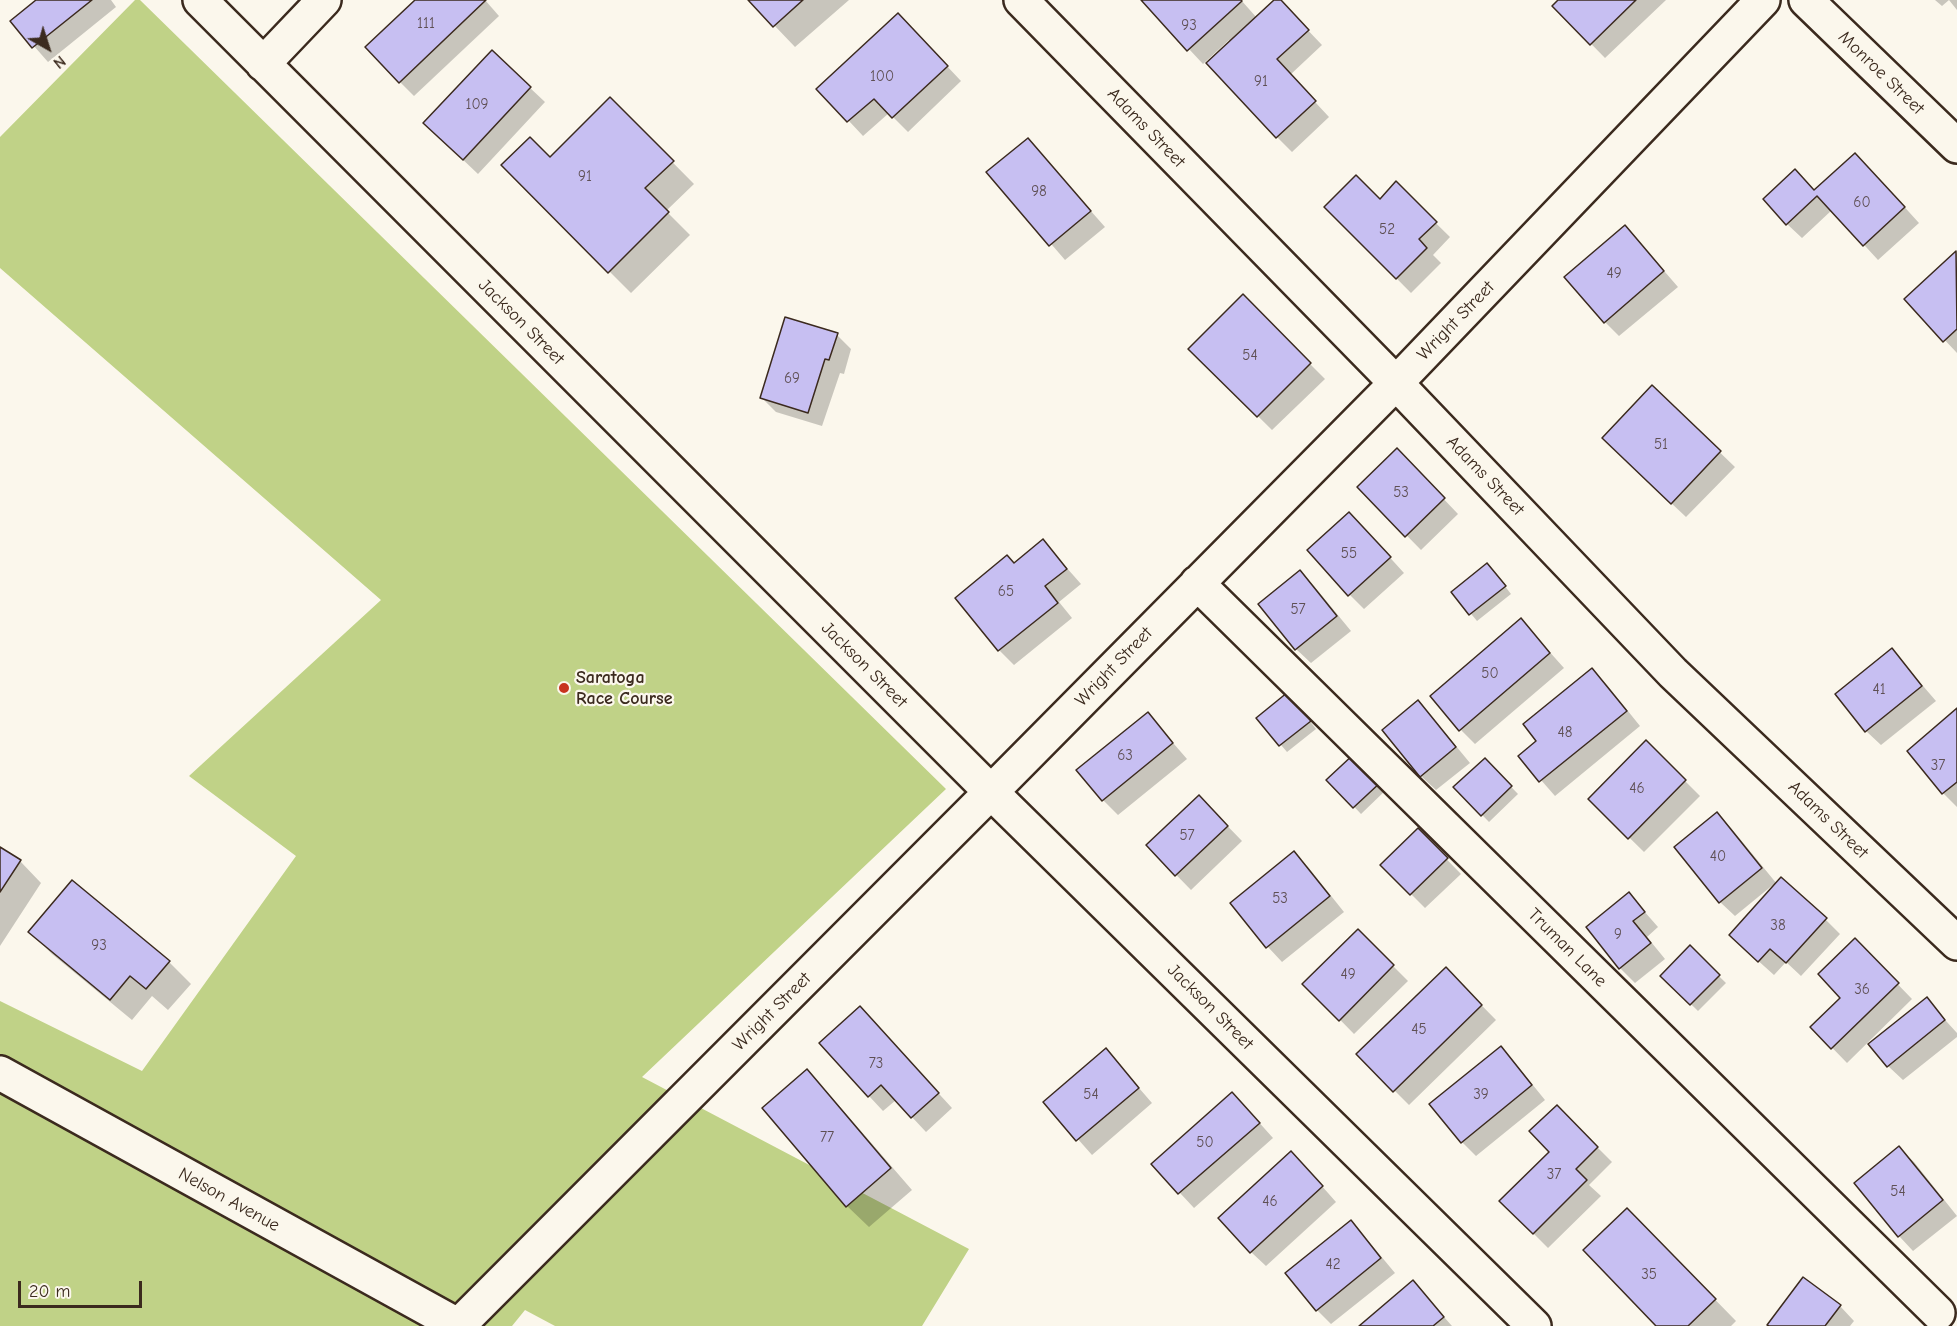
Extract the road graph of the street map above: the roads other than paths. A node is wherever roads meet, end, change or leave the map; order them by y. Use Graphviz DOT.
graph roads {
  1 [pos="200,0"];
  2 [pos="324,0"];
  3 [pos="1021,0"];
  4 [pos="1763,0"];
  5 [pos="1806,0"];
  6 [pos="263,64"];
  7 [pos="1957,146"];
  8 [pos="1396,383"];
  9 [pos="1197,583"];
  10 [pos="991,792"];
  11 [pos="1957,944"];
  12 [pos="0,1073"];
  13 [pos="1940,1311"];
  14 [pos="458,1326"];
  15 [pos="1534,1326"];
  1 -- 6 [label="street, Jackson Street"];
  2 -- 6 [label="street"];
  3 -- 8 [label="street, Adams Street"];
  4 -- 8 [label="street, Wright Street"];
  5 -- 7 [label="street, Monroe Street"];
  6 -- 10 [label="street, Jackson Street"];
  8 -- 9 [label="street, Wright Street"];
  8 -- 11 [label="street, Adams Street"];
  9 -- 10 [label="street, Wright Street"];
  9 -- 13 [label="street, Truman Lane"];
  10 -- 14 [label="street, Wright Street"];
  10 -- 15 [label="street, Jackson Street"];
  12 -- 14 [label="street, Nelson Avenue"];
}
